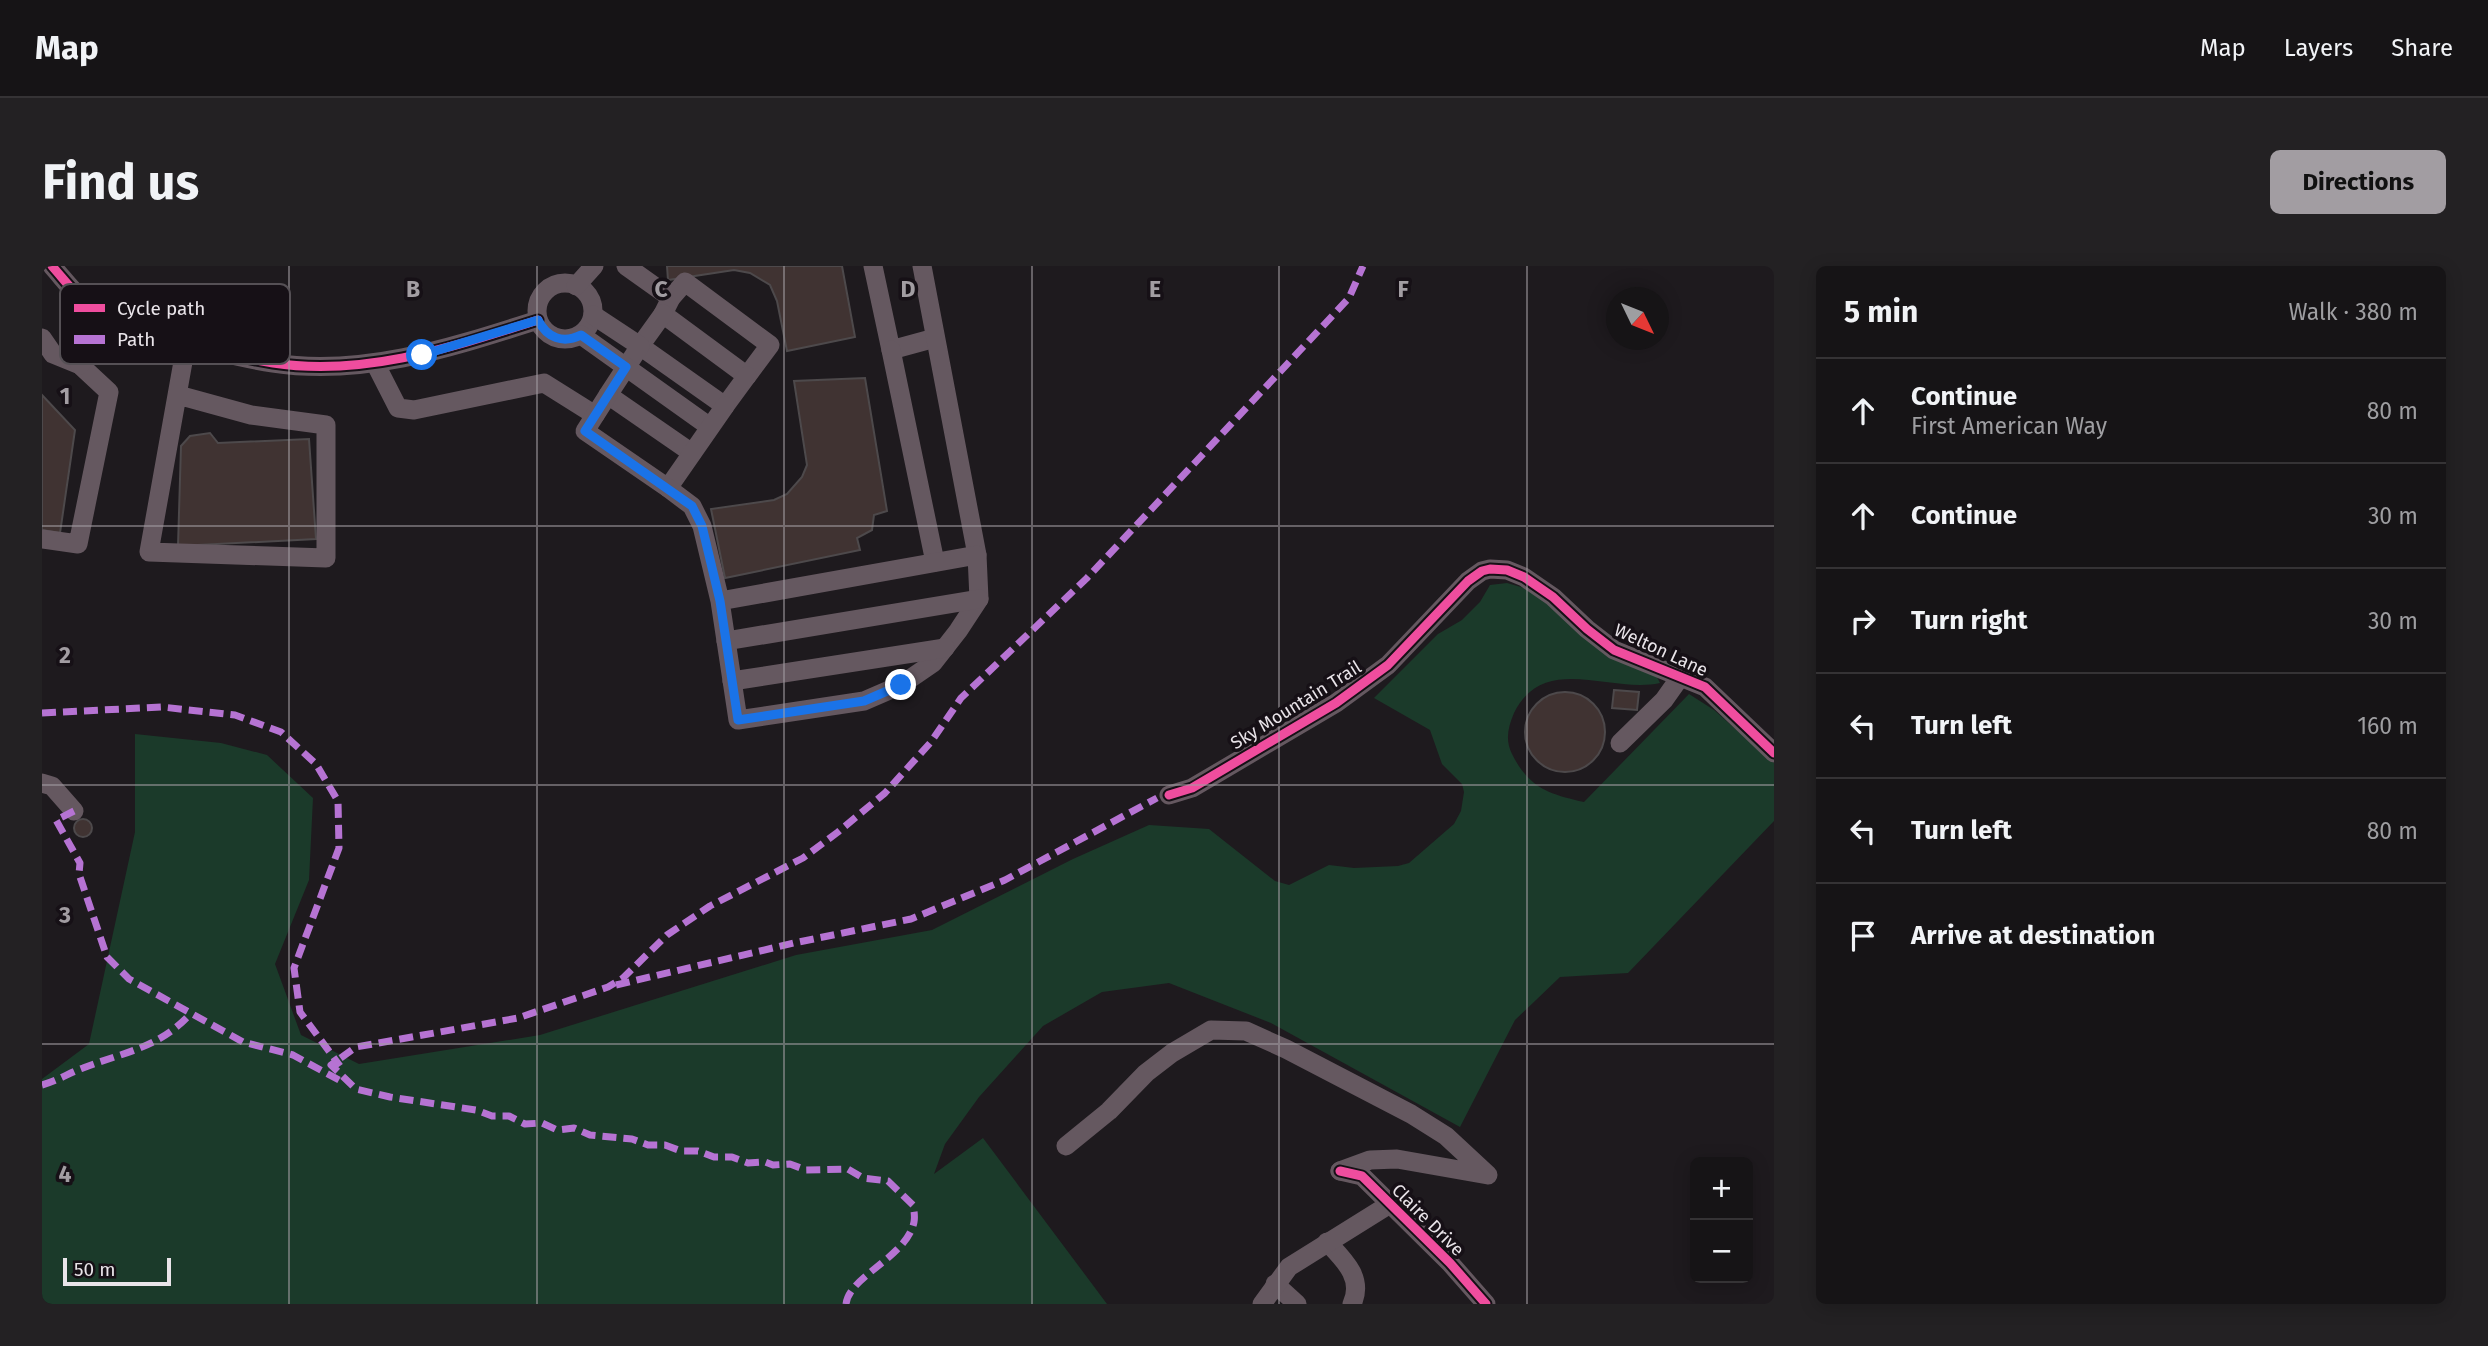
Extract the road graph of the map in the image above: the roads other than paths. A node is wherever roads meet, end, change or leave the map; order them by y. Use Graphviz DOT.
graph roads {
  1 [pos="52,266"];
  2 [pos="594,266"];
  3 [pos="626,266"];
  4 [pos="873,266"];
  5 [pos="922,266"];
  6 [pos="68,284"];
  7 [pos="576,286"];
  8 [pos="667,306"];
  9 [pos="593,315"];
  10 [pos="538,320"];
  11 [pos="581,335"];
  12 [pos="42,338"];
  13 [pos="935,338"];
  14 [pos="640,346"];
  15 [pos="891,350"];
  16 [pos="60,357"];
  17 [pos="375,363"];
  18 [pos="183,364"];
  19 [pos="274,364"];
  20 [pos="80,365"];
  21 [pos="626,367"];
  22 [pos="747,376"];
  23 [pos="608,395"];
  24 [pos="178,396"];
  25 [pos="725,406"];
  26 [pos="595,415"];
  27 [pos="710,427"];
  28 [pos="692,453"];
  29 [pos="668,488"];
  30 [pos="42,539"];
  31 [pos="976,555"];
  32 [pos="935,562"];
  33 [pos="1490,569"];
  34 [pos="979,598"];
  35 [pos="720,601"];
  36 [pos="726,641"];
  37 [pos="945,648"];
  38 [pos="1681,676"];
  39 [pos="732,681"];
  40 [pos="1620,743"];
  41 [pos="1774,753"];
  42 [pos="42,783"];
  43 [pos="1168,795"];
  44 [pos="74,811"];
  45 [pos="1066,1146"];
  46 [pos="1390,1204"];
  47 [pos="1326,1242"];
  48 [pos="1275,1284"];
  49 [pos="1262,1304"];
  50 [pos="1297,1304"];
  51 [pos="1352,1304"];
  52 [pos="1486,1304"];
  1 -- 6 [label="street"];
  2 -- 7 [label="street"];
  3 -- 8 [label="street"];
  4 -- 15 [label="street"];
  5 -- 13 [label="street"];
  7 -- 9 [label="street"];
  7 -- 10 [label="street"];
  8 -- 14 [label="street"];
  8 -- 22 [label="street"];
  8 -- 22 [label="street"];
  9 -- 11 [label="street"];
  9 -- 14 [label="street"];
  10 -- 11 [label="street"];
  10 -- 17 [label="street"];
  11 -- 21 [label="street"];
  12 -- 16 [label="street"];
  13 -- 15 [label="street"];
  13 -- 31 [label="street"];
  14 -- 21 [label="street"];
  14 -- 25 [label="street"];
  15 -- 32 [label="street"];
  17 -- 19 [label="street"];
  17 -- 26 [label="street"];
  18 -- 24 [label="street"];
  20 -- 30 [label="street"];
  21 -- 23 [label="street"];
  21 -- 27 [label="street"];
  22 -- 25 [label="street"];
  23 -- 26 [label="street"];
  23 -- 28 [label="street"];
  24 -- 24 [label="street"];
  25 -- 27 [label="street"];
  26 -- 29 [label="street"];
  27 -- 28 [label="street"];
  28 -- 29 [label="street"];
  29 -- 35 [label="street"];
  31 -- 32 [label="street"];
  31 -- 34 [label="street"];
  32 -- 35 [label="street"];
  33 -- 38 [label="street, Welton Lane"];
  33 -- 43 [label="street, Sky Mountain Trail"];
  34 -- 36 [label="street"];
  34 -- 37 [label="street"];
  35 -- 36 [label="street"];
  36 -- 39 [label="street"];
  37 -- 39 [label="street"];
  37 -- 39 [label="street"];
  38 -- 40 [label="street"];
  38 -- 41 [label="street, Welton Lane"];
  42 -- 44 [label="street"];
  45 -- 46 [label="street, Claire Drive"];
  46 -- 47 [label="street"];
  46 -- 52 [label="street, Claire Drive"];
  47 -- 48 [label="street"];
  47 -- 51 [label="street"];
  48 -- 49 [label="street"];
  48 -- 50 [label="street"];
}
